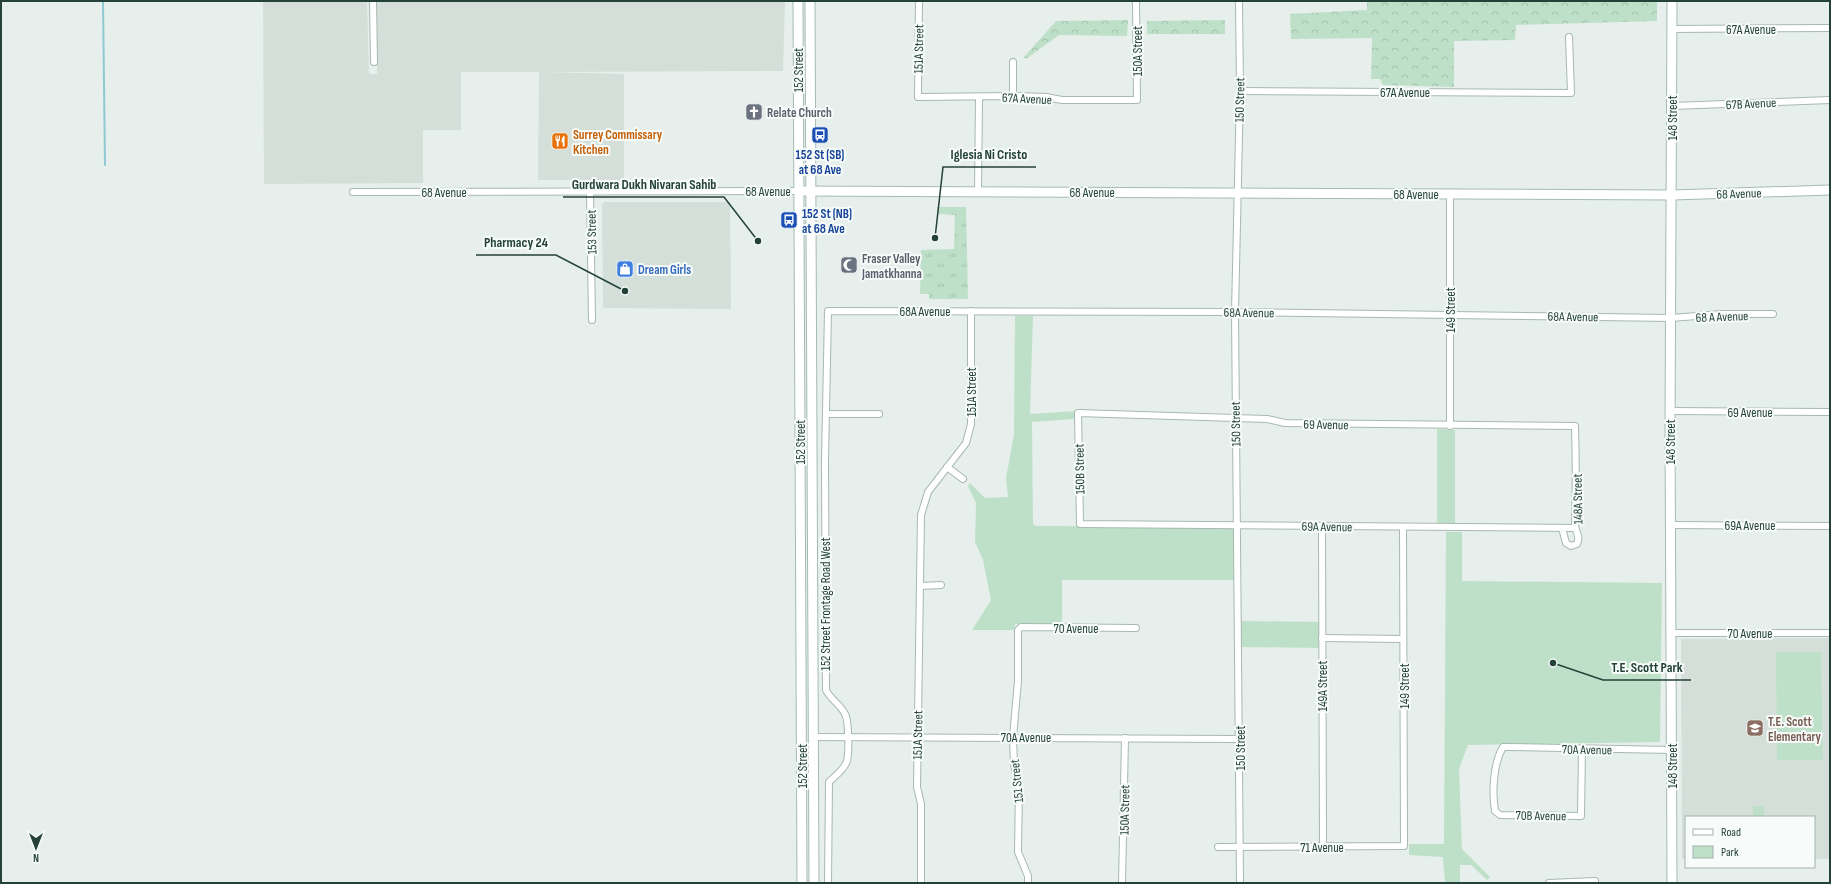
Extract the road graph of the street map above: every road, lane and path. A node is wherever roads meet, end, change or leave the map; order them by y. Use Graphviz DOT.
graph roads {
  1 [pos="373,1"];
  2 [pos="798,1"];
  3 [pos="810,1"];
  4 [pos="919,1"];
  5 [pos="1136,1"];
  6 [pos="1239,1"];
  7 [pos="1672,1"];
  8 [pos="1830,28"];
  9 [pos="1672,29"];
  10 [pos="1569,37"];
  11 [pos="374,62"];
  12 [pos="1013,62"];
  13 [pos="1240,91"];
  14 [pos="1013,96"];
  15 [pos="918,97"];
  16 [pos="979,97"];
  17 [pos="1137,100"];
  18 [pos="1830,100"];
  19 [pos="1672,106"];
  20 [pos="1830,190"];
  21 [pos="590,191"];
  22 [pos="798,191"];
  23 [pos="810,191"];
  24 [pos="353,192"];
  25 [pos="978,192"];
  26 [pos="1237,193"];
  27 [pos="1450,194"];
  28 [pos="1672,195"];
  29 [pos="828,311"];
  30 [pos="971,311"];
  31 [pos="1235,312"];
  32 [pos="1773,314"];
  33 [pos="1450,315"];
  34 [pos="1671,318"];
  35 [pos="592,320"];
  36 [pos="1670,411"];
  37 [pos="1830,412"];
  38 [pos="1078,413"];
  39 [pos="826,414"];
  40 [pos="879,414"];
  41 [pos="1235,418"];
  42 [pos="1450,426"];
  43 [pos="1575,426"];
  44 [pos="947,467"];
  45 [pos="963,479"];
  46 [pos="1080,524"];
  47 [pos="1237,525"];
  48 [pos="1671,525"];
  49 [pos="1322,526"];
  50 [pos="1403,526"];
  51 [pos="1830,526"];
  52 [pos="1562,528"];
  53 [pos="1575,528"];
  54 [pos="941,585"];
  55 [pos="920,586"];
  56 [pos="1136,628"];
  57 [pos="1018,630"];
  58 [pos="1671,633"];
  59 [pos="1830,633"];
  60 [pos="1322,638"];
  61 [pos="1403,639"];
  62 [pos="802,682"];
  63 [pos="848,736"];
  64 [pos="813,737"];
  65 [pos="917,737"];
  66 [pos="1013,737"];
  67 [pos="1125,738"];
  68 [pos="1240,739"];
  69 [pos="1582,749"];
  70 [pos="1672,750"];
  71 [pos="1500,815"];
  72 [pos="1404,846"];
  73 [pos="1218,847"];
  74 [pos="1240,847"];
  75 [pos="1323,847"];
  76 [pos="1595,882"];
  77 [pos="802,883"];
  78 [pos="814,883"];
  79 [pos="828,883"];
  80 [pos="921,883"];
  81 [pos="1028,883"];
  82 [pos="1122,883"];
  83 [pos="1240,883"];
  84 [pos="1549,883"];
  85 [pos="1672,883"];
  1 -- 11 [label="street"];
  2 -- 22 [label="street, 152 Street"];
  3 -- 23 [label="street, 152 Street"];
  4 -- 15 [label="street, 151A Street"];
  5 -- 17 [label="street, 150A Street"];
  6 -- 13 [label="street, 150 Street"];
  7 -- 9 [label="street, 148 Street"];
  8 -- 9 [label="street, 67A Avenue"];
  9 -- 19 [label="street, 148 Street"];
  10 -- 13 [label="street, 67A Avenue"];
  12 -- 14 [label="street"];
  13 -- 26 [label="street, 150 Street"];
  14 -- 16 [label="street, 67A Avenue"];
  14 -- 17 [label="street, 67A Avenue"];
  15 -- 16 [label="street, 67A Avenue"];
  16 -- 25 [label="street"];
  18 -- 19 [label="street, 67B Avenue"];
  19 -- 28 [label="street, 148 Street"];
  20 -- 28 [label="street, 68 Avenue"];
  21 -- 22 [label="street, 68 Avenue"];
  21 -- 24 [label="street, 68 Avenue"];
  21 -- 35 [label="street, 153 Street"];
  22 -- 23 [label="street, 68 Avenue"];
  22 -- 62 [label="street, 152 Street"];
  23 -- 25 [label="street, 68 Avenue"];
  23 -- 64 [label="street, 152 Street"];
  25 -- 26 [label="street, 68 Avenue"];
  26 -- 27 [label="street, 68 Avenue"];
  26 -- 31 [label="street, 150 Street"];
  27 -- 28 [label="street, 68 Avenue"];
  27 -- 33 [label="street, 149 Street"];
  28 -- 34 [label="street, 148 Street"];
  29 -- 30 [label="street, 68A Avenue"];
  29 -- 39 [label="street, 152 Street Frontage Road West"];
  30 -- 31 [label="street, 68A Avenue"];
  30 -- 44 [label="street, 151A Street"];
  31 -- 33 [label="street, 68A Avenue"];
  31 -- 41 [label="street, 150 Street"];
  32 -- 34 [label="street, 68 A Avenue"];
  33 -- 34 [label="street, 68A Avenue"];
  33 -- 42 [label="street, 149 Street"];
  34 -- 36 [label="street, 148 Street"];
  36 -- 37 [label="street, 69 Avenue"];
  36 -- 48 [label="street, 148 Street"];
  38 -- 41 [label="street, 69 Avenue"];
  38 -- 46 [label="street, 150B Street"];
  39 -- 40 [label="street"];
  39 -- 63 [label="street, 152 Street Frontage Road West"];
  41 -- 42 [label="street, 69 Avenue"];
  41 -- 47 [label="street, 150 Street"];
  42 -- 43 [label="street, 69 Avenue"];
  43 -- 53 [label="street, 148A Street"];
  44 -- 45 [label="street"];
  44 -- 55 [label="street, 151A Street"];
  46 -- 47 [label="street, 69A Avenue"];
  47 -- 49 [label="street, 69A Avenue"];
  47 -- 68 [label="street, 150 Street"];
  48 -- 51 [label="street, 69A Avenue"];
  48 -- 58 [label="street, 148 Street"];
  49 -- 50 [label="street, 69A Avenue"];
  49 -- 60 [label="street, 149A Street"];
  50 -- 52 [label="street, 69A Avenue"];
  50 -- 61 [label="street, 149 Street"];
  52 -- 53 [label="street, 69A Avenue"];
  52 -- 53 [label="street, 148A Street"];
  54 -- 55 [label="street"];
  55 -- 65 [label="street, 151A Street"];
  56 -- 57 [label="street, 70 Avenue"];
  57 -- 66 [label="street, 151 Street"];
  58 -- 59 [label="street, 70 Avenue"];
  58 -- 70 [label="street, 148 Street"];
  60 -- 61 [label="street"];
  60 -- 75 [label="street, 149A Street"];
  61 -- 72 [label="street, 149 Street"];
  62 -- 64 [label="street"];
  62 -- 77 [label="street, 152 Street"];
  63 -- 64 [label="street, 70A Avenue"];
  63 -- 65 [label="street, 70A Avenue"];
  63 -- 79 [label="street, 152 Street Frontage Road West"];
  64 -- 78 [label="street, 152 Street"];
  65 -- 66 [label="street, 70A Avenue"];
  65 -- 80 [label="street, 151A Street"];
  66 -- 67 [label="street, 70A Avenue"];
  66 -- 81 [label="street, 151 Street"];
  67 -- 68 [label="street, 70A Avenue"];
  67 -- 82 [label="street, 150A Street"];
  68 -- 74 [label="street, 150 Street"];
  69 -- 70 [label="street, 70A Avenue"];
  69 -- 71 [label="street, 70B Avenue"];
  69 -- 71 [label="street, 70A Avenue"];
  70 -- 85 [label="street, 148 Street"];
  72 -- 75 [label="street, 71 Avenue"];
  73 -- 74 [label="street"];
  74 -- 75 [label="street, 71 Avenue"];
  74 -- 83 [label="street, 150 Street"];
  76 -- 84 [label="street"];
}
